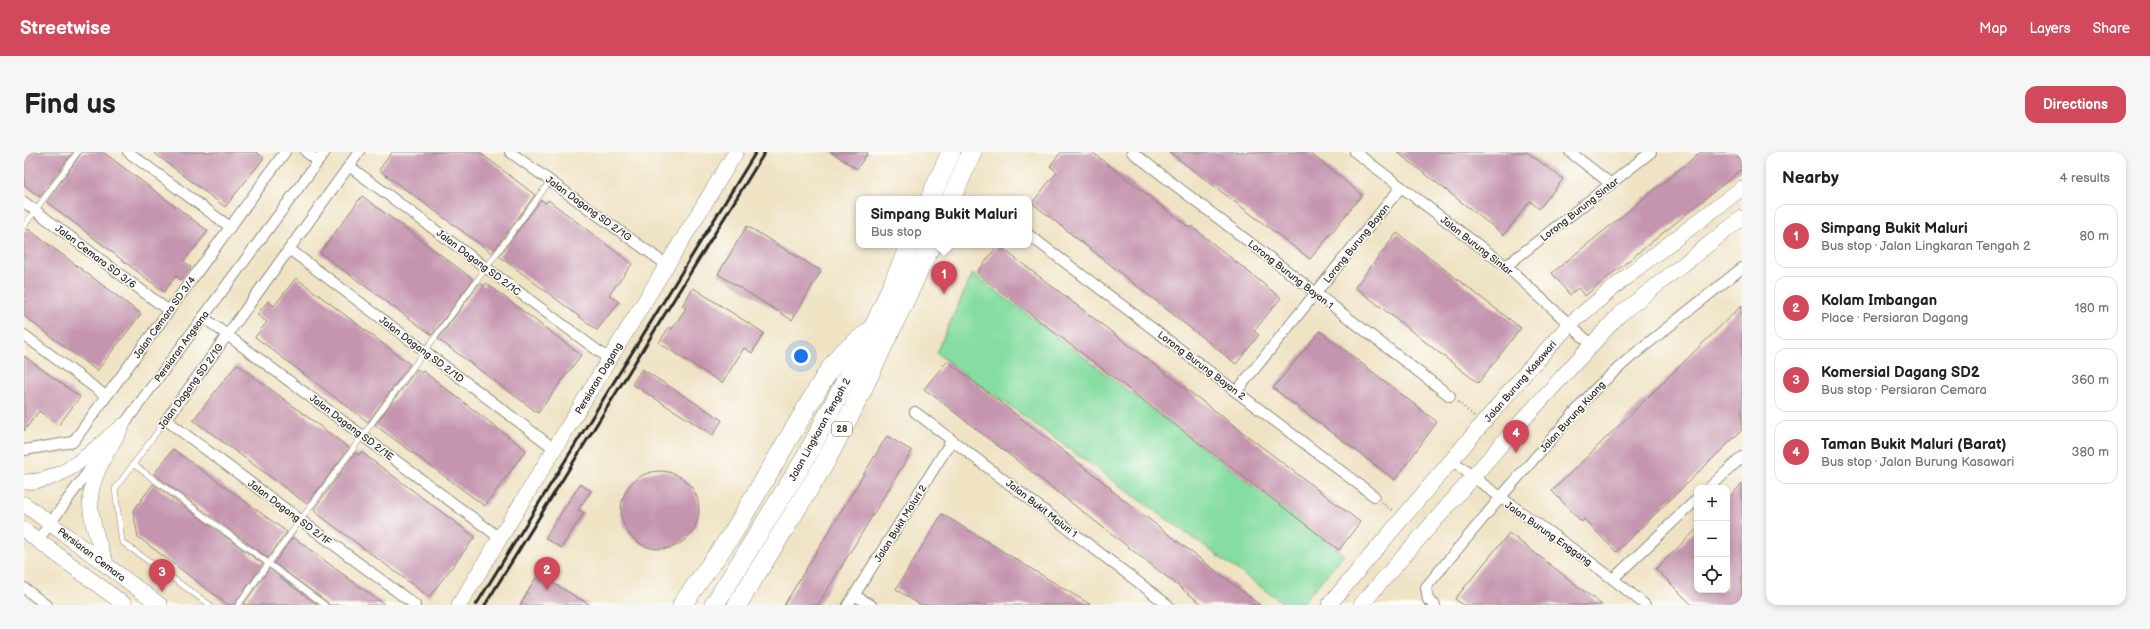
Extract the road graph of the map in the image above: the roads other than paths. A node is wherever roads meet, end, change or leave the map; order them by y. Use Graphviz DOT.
graph roads {
  1 [pos="78,152"];
  2 [pos="128,152"];
  3 [pos="285,152"];
  4 [pos="306,152"];
  5 [pos="325,152"];
  6 [pos="359,152"];
  7 [pos="510,152"];
  8 [pos="736,152"];
  9 [pos="950,152"];
  10 [pos="972,152"];
  11 [pos="1132,152"];
  12 [pos="1355,152"];
  13 [pos="1570,152"];
  14 [pos="1651,152"];
  15 [pos="318,161"];
  16 [pos="349,166"];
  17 [pos="550,181"];
  18 [pos="1611,184"];
  19 [pos="1401,187"];
  20 [pos="1741,190"];
  21 [pos="931,196"];
  22 [pos="952,196"];
  23 [pos="24,202"];
  24 [pos="36,210"];
  25 [pos="1742,218"];
  26 [pos="24,226"];
  27 [pos="230,227"];
  28 [pos="1032,237"];
  29 [pos="909,248"];
  30 [pos="930,248"];
  31 [pos="290,249"];
  32 [pos="667,265"];
  33 [pos="1506,266"];
  34 [pos="486,267"];
  35 [pos="1742,268"];
  36 [pos="1316,293"];
  37 [pos="169,311"];
  38 [pos="203,317"];
  39 [pos="1570,324"];
  40 [pos="873,329"];
  41 [pos="24,335"];
  42 [pos="227,335"];
  43 [pos="1592,344"];
  44 [pos="425,351"];
  45 [pos="609,359"];
  46 [pos="1236,392"];
  47 [pos="106,396"];
  48 [pos="1450,396"];
  49 [pos="915,412"];
  50 [pos="166,420"];
  51 [pos="122,426"];
  52 [pos="363,435"];
  53 [pos="952,440"];
  54 [pos="555,449"];
  55 [pos="24,450"];
  56 [pos="1742,457"];
  57 [pos="1453,461"];
  58 [pos="133,464"];
  59 [pos="1473,477"];
  60 [pos="24,482"];
  61 [pos="1712,485"];
  62 [pos="1374,496"];
  63 [pos="1500,498"];
  64 [pos="1694,502"];
  65 [pos="24,504"];
  66 [pos="300,520"];
  67 [pos="50,523"];
  68 [pos="24,530"];
  69 [pos="500,538"];
  70 [pos="38,540"];
  71 [pos="268,563"];
  72 [pos="107,566"];
  73 [pos="1614,578"];
  74 [pos="24,588"];
  75 [pos="854,595"];
  76 [pos="46,605"];
  77 [pos="125,605"];
  78 [pos="160,605"];
  79 [pos="210,605"];
  80 [pos="238,605"];
  81 [pos="326,605"];
  82 [pos="414,605"];
  83 [pos="459,605"];
  84 [pos="682,605"];
  85 [pos="714,605"];
  86 [pos="737,605"];
  87 [pos="848,605"];
  88 [pos="871,605"];
  89 [pos="1168,605"];
  90 [pos="1329,605"];
  91 [pos="1361,605"];
  92 [pos="1435,605"];
  93 [pos="1645,605"];
  1 -- 24 [label="lane"];
  2 -- 27 [label="street"];
  3 -- 27 [label="street, Jalan Cemara SD 3/4"];
  4 -- 15 [label="street"];
  5 -- 15 [label="street, Persiaran Angsana"];
  6 -- 16 [label="street, Jalan Dagang SD 2/1G"];
  7 -- 17 [label="street, Jalan Dagang SD 2/1G"];
  8 -- 32 [label="street, Persiaran Dagang"];
  9 -- 21 [label="highway"];
  10 -- 22 [label="highway"];
  11 -- 36 [label="street, Lorong Burung Bayan 1"];
  12 -- 19 [label="street, Jalan Burung Sintar"];
  13 -- 18 [label="street"];
  14 -- 18 [label="street, Lorong Burung Sintar"];
  15 -- 38 [label="street, Persiaran Angsana"];
  16 -- 31 [label="street, Jalan Dagang SD 2/1G"];
  16 -- 34 [label="street, Jalan Dagang SD 2/1C"];
  17 -- 32 [label="street, Jalan Dagang SD 2/1G"];
  17 -- 34 [label="lane"];
  18 -- 33 [label="street, Lorong Burung Sintar"];
  19 -- 33 [label="street, Jalan Burung Sintar"];
  19 -- 36 [label="street, Lorong Burung Bayan"];
  20 -- 39 [label="street, Jalan Burung Kasawari"];
  23 -- 24 [label="street, Jalan Cemara SD 3/6"];
  24 -- 26 [label="lane"];
  24 -- 37 [label="street, Jalan Cemara SD 3/6"];
  25 -- 43 [label="street"];
  27 -- 37 [label="street, Jalan Cemara SD 3/4"];
  28 -- 46 [label="street, Lorong Burung Bayan 2"];
  29 -- 40 [label="highway, Jalan Lingkaran Tengah 2 / 28"];
  30 -- 86 [label="highway, Jalan Lingkaran Tengah 2 / 28"];
  31 -- 42 [label="street, Jalan Dagang SD 2/1G"];
  31 -- 44 [label="street, Jalan Dagang SD 2/1D"];
  32 -- 45 [label="street, Persiaran Dagang"];
  33 -- 39 [label="street, Jalan Burung Sintar"];
  34 -- 44 [label="lane"];
  34 -- 45 [label="street, Jalan Dagang SD 2/1C"];
  35 -- 63 [label="street, Jalan Burung Kuang"];
  36 -- 46 [label="street, Lorong Burung Bayan"];
  36 -- 48 [label="street, Lorong Burung Bayan 1"];
  37 -- 47 [label="street, Jalan Cemara SD 3/4"];
  38 -- 42 [label="street, Jalan Dagang SD 2/1E"];
  38 -- 51 [label="street, Persiaran Angsana"];
  39 -- 43 [label="street, Jalan Burung Sintar"];
  39 -- 57 [label="street, Jalan Burung Kasawari"];
  40 -- 84 [label="highway"];
  40 -- 85 [label="highway, Jalan Lingkaran Tengah 2 / 28"];
  41 -- 47 [label="street"];
  42 -- 50 [label="street, Jalan Dagang SD 2/1G"];
  42 -- 52 [label="street, Jalan Dagang SD 2/1E"];
  43 -- 59 [label="street"];
  44 -- 52 [label="lane"];
  44 -- 54 [label="street, Jalan Dagang SD 2/1D"];
  45 -- 54 [label="street, Persiaran Dagang"];
  46 -- 62 [label="street, Lorong Burung Bayan 2"];
  47 -- 55 [label="street, Jalan Cemara SD 3/4"];
  49 -- 53 [label="street, Jalan Bukit Maluri 1"];
  50 -- 58 [label="lane, Jalan Dagang SD 2/1G"];
  50 -- 66 [label="street, Jalan Dagang SD 2/1F"];
  51 -- 60 [label="street"];
  51 -- 67 [label="street, Persiaran Angsana"];
  51 -- 72 [label="street"];
  52 -- 66 [label="lane"];
  52 -- 69 [label="street, Jalan Dagang SD 2/1E"];
  53 -- 75 [label="street, Jalan Bukit Maluri 2"];
  53 -- 89 [label="street, Jalan Bukit Maluri 1"];
  54 -- 69 [label="street, Persiaran Dagang"];
  56 -- 61 [label="street"];
  57 -- 59 [label="street, Jalan Burung Enggang"];
  57 -- 90 [label="street, Jalan Burung Kasawari"];
  58 -- 71 [label="lane"];
  58 -- 79 [label="lane, Jalan Dagang SD 2/1G"];
  59 -- 63 [label="street, Jalan Burung Enggang"];
  59 -- 91 [label="street"];
  63 -- 73 [label="street, Jalan Burung Enggang"];
  63 -- 92 [label="street, Jalan Burung Kuang"];
  64 -- 73 [label="street"];
  65 -- 67 [label="street, Persiaran Cemara"];
  66 -- 71 [label="lane"];
  66 -- 82 [label="street, Jalan Dagang SD 2/1F"];
  67 -- 70 [label="street, Persiaran Angsana"];
  67 -- 72 [label="street, Persiaran Cemara"];
  68 -- 70 [label="street, Persiaran Cemara"];
  69 -- 83 [label="street, Persiaran Dagang"];
  70 -- 77 [label="street, Persiaran Cemara"];
  71 -- 80 [label="lane"];
  71 -- 81 [label="lane"];
  72 -- 78 [label="street, Persiaran Cemara"];
  73 -- 93 [label="street, Jalan Burung Enggang"];
  74 -- 76 [label="street"];
  75 -- 87 [label="street, Jalan Bukit Maluri 2"];
  75 -- 88 [label="street"];
}
